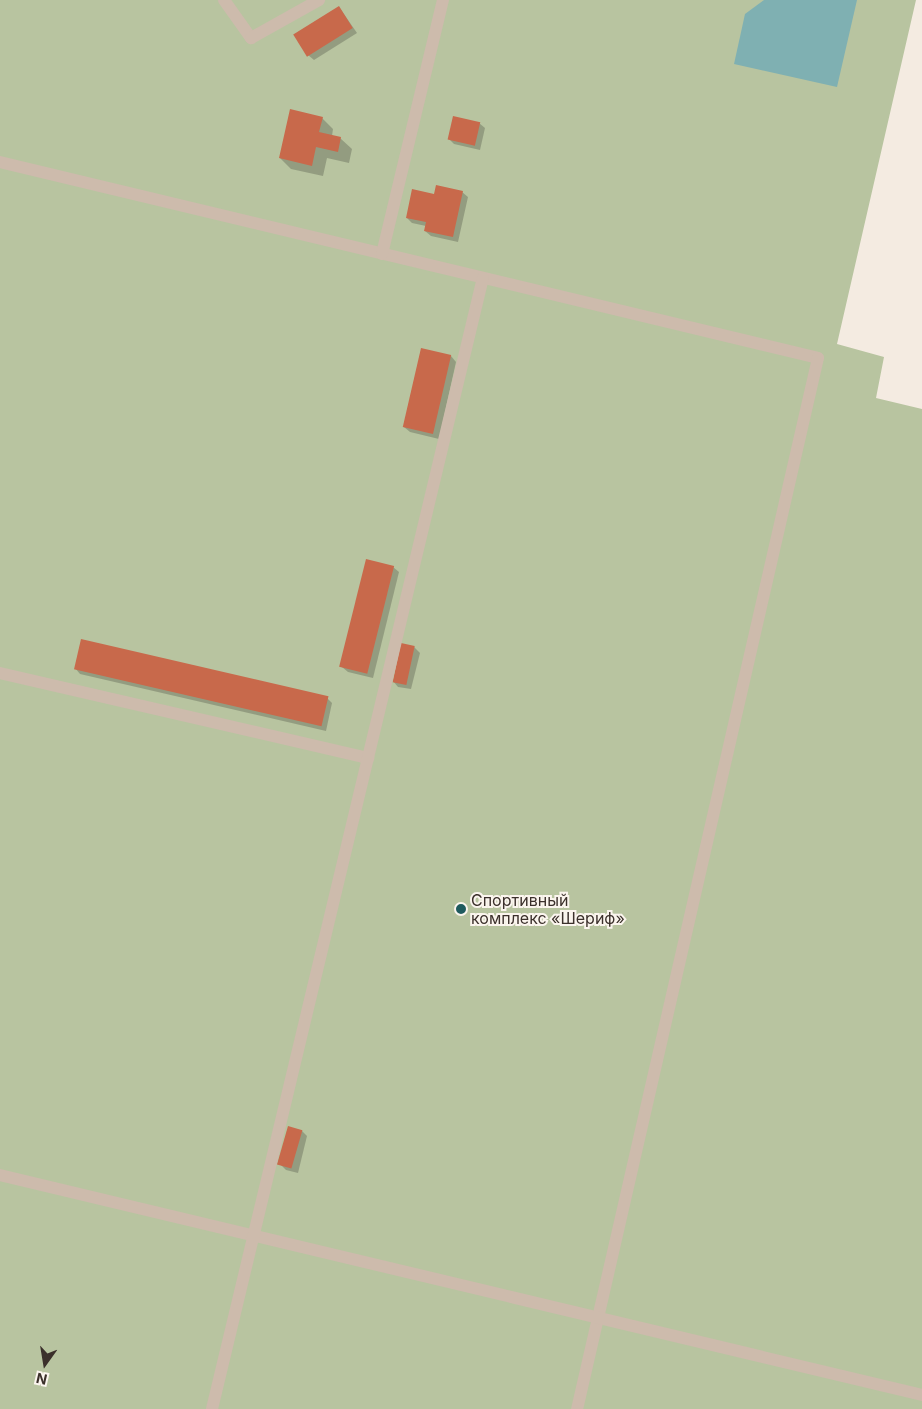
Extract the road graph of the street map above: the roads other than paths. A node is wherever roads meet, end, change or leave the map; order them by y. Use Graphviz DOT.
graph roads {
  1 [pos="224,0"];
  2 [pos="319,0"];
  3 [pos="443,0"];
  4 [pos="0,162"];
  5 [pos="382,254"];
  6 [pos="483,278"];
  7 [pos="0,673"];
  8 [pos="368,758"];
  9 [pos="0,1175"];
  10 [pos="254,1236"];
  11 [pos="598,1318"];
  12 [pos="922,1395"];
  13 [pos="212,1409"];
  14 [pos="577,1409"];
  1 -- 2 [label="lane"];
  3 -- 5 [label="lane"];
  4 -- 5 [label="lane"];
  5 -- 6 [label="lane"];
  6 -- 8 [label="lane"];
  6 -- 11 [label="lane"];
  7 -- 8 [label="lane"];
  8 -- 10 [label="lane"];
  9 -- 10 [label="lane"];
  10 -- 11 [label="lane"];
  10 -- 13 [label="lane"];
  11 -- 12 [label="lane"];
  11 -- 14 [label="lane"];
}
